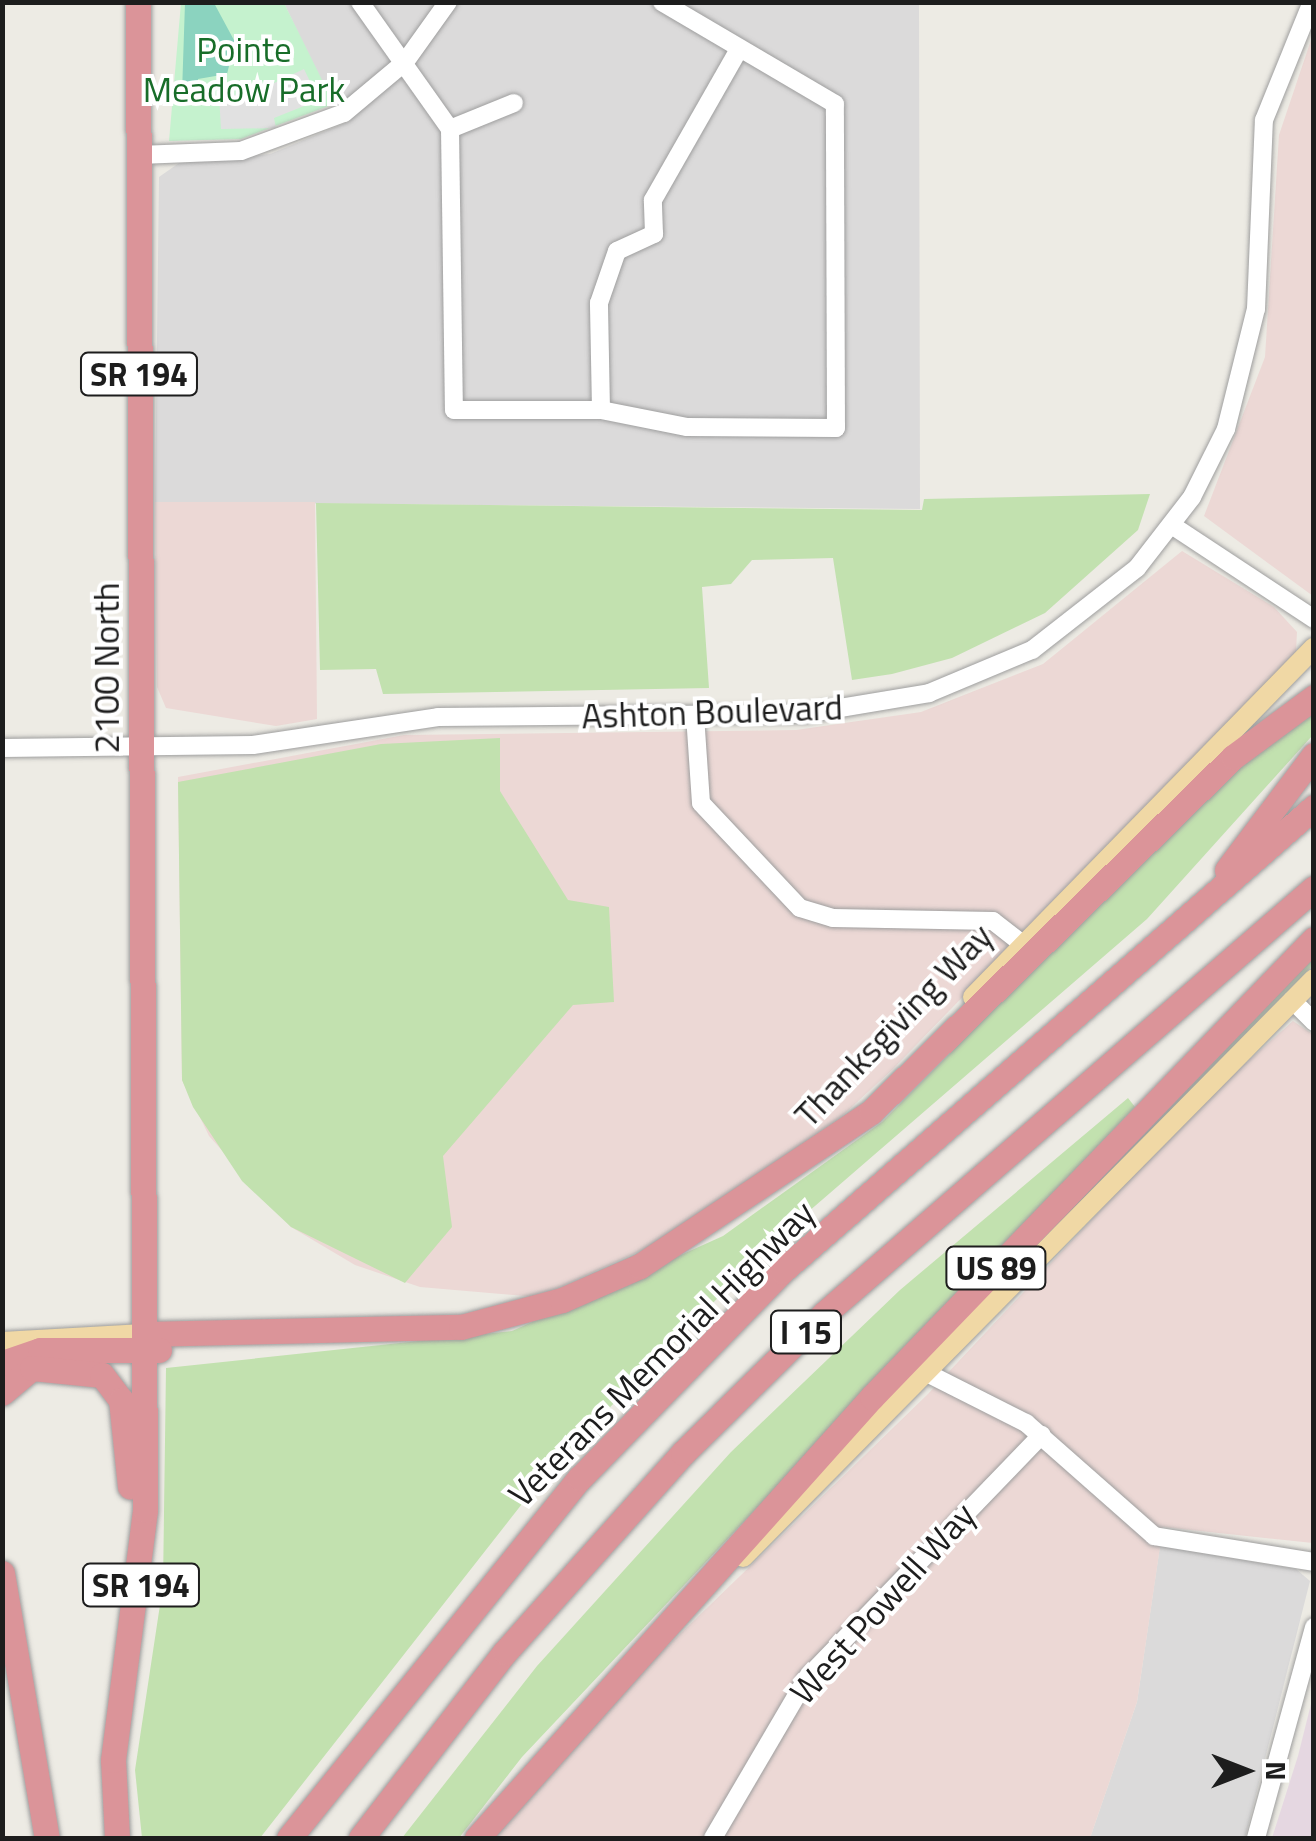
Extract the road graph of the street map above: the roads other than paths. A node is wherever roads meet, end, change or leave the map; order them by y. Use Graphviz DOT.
graph roads {
  1 [pos="138,2"];
  2 [pos="360,2"];
  3 [pos="448,2"];
  4 [pos="662,2"];
  5 [pos="1312,2"];
  6 [pos="738,51"];
  7 [pos="406,62"];
  8 [pos="514,102"];
  9 [pos="450,130"];
  10 [pos="139,155"];
  11 [pos="602,410"];
  12 [pos="1173,526"];
  13 [pos="1314,619"];
  14 [pos="1314,648"];
  15 [pos="1314,697"];
  16 [pos="695,715"];
  17 [pos="141,746"];
  18 [pos="2,748"];
  19 [pos="1314,755"];
  20 [pos="1314,807"];
  21 [pos="1314,888"];
  22 [pos="1192,919"];
  23 [pos="1314,939"];
  24 [pos="1021,944"];
  25 [pos="1314,979"];
  26 [pos="1292,1000"];
  27 [pos="1314,1022"];
  28 [pos="837,1140"];
  29 [pos="2,1342"];
  30 [pos="144,1342"];
  31 [pos="2,1363"];
  32 [pos="928,1374"];
  33 [pos="2,1394"];
  34 [pos="1042,1436"];
  35 [pos="1314,1562"];
  36 [pos="2,1573"];
  37 [pos="4,1601"];
  38 [pos="692,1607"];
  39 [pos="1314,1627"];
  40 [pos="116,1731"];
  41 [pos="113,1831"];
  42 [pos="47,1838"];
  43 [pos="289,1838"];
  44 [pos="361,1838"];
  45 [pos="477,1838"];
  46 [pos="713,1838"];
  47 [pos="1256,1838"];
  1 -- 10 [label="highway, 2100 North / SR 194"];
  2 -- 7 [label="street"];
  3 -- 7 [label="street"];
  4 -- 6 [label="street"];
  5 -- 12 [label="street, Ashton Boulevard"];
  6 -- 11 [label="street"];
  6 -- 11 [label="street"];
  7 -- 9 [label="street"];
  7 -- 10 [label="street"];
  8 -- 9 [label="street"];
  9 -- 11 [label="street"];
  10 -- 17 [label="highway, 2100 North / SR 194"];
  12 -- 13 [label="street"];
  12 -- 16 [label="street, Ashton Boulevard"];
  14 -- 24 [label="main road, Thanksgiving Way"];
  15 -- 28 [label="highway"];
  16 -- 17 [label="street, Ashton Boulevard"];
  16 -- 24 [label="street"];
  17 -- 18 [label="street, Ashton Boulevard"];
  17 -- 30 [label="highway, 2100 North / SR 194"];
  19 -- 22 [label="highway"];
  20 -- 22 [label="highway, Veterans Memorial Highway / I 15"];
  21 -- 44 [label="highway, I 15"];
  22 -- 43 [label="highway, Veterans Memorial Highway / I 15"];
  23 -- 38 [label="highway, US 89"];
  24 -- 28 [label="main road, Thanksgiving Way"];
  25 -- 26 [label="main road"];
  26 -- 27 [label="street"];
  26 -- 32 [label="main road"];
  28 -- 30 [label="highway, Thanksgiving Way"];
  29 -- 30 [label="main road"];
  30 -- 31 [label="highway, Thanksgiving Way"];
  30 -- 40 [label="highway, 2100 North / SR 194"];
  32 -- 34 [label="street"];
  32 -- 38 [label="main road"];
  33 -- 40 [label="highway"];
  34 -- 35 [label="street"];
  34 -- 46 [label="street, West Powell Way"];
  36 -- 37 [label="highway"];
  37 -- 42 [label="highway"];
  38 -- 45 [label="highway, US 89"];
  39 -- 47 [label="street"];
  40 -- 41 [label="highway, 2100 North / SR 194"];
}
